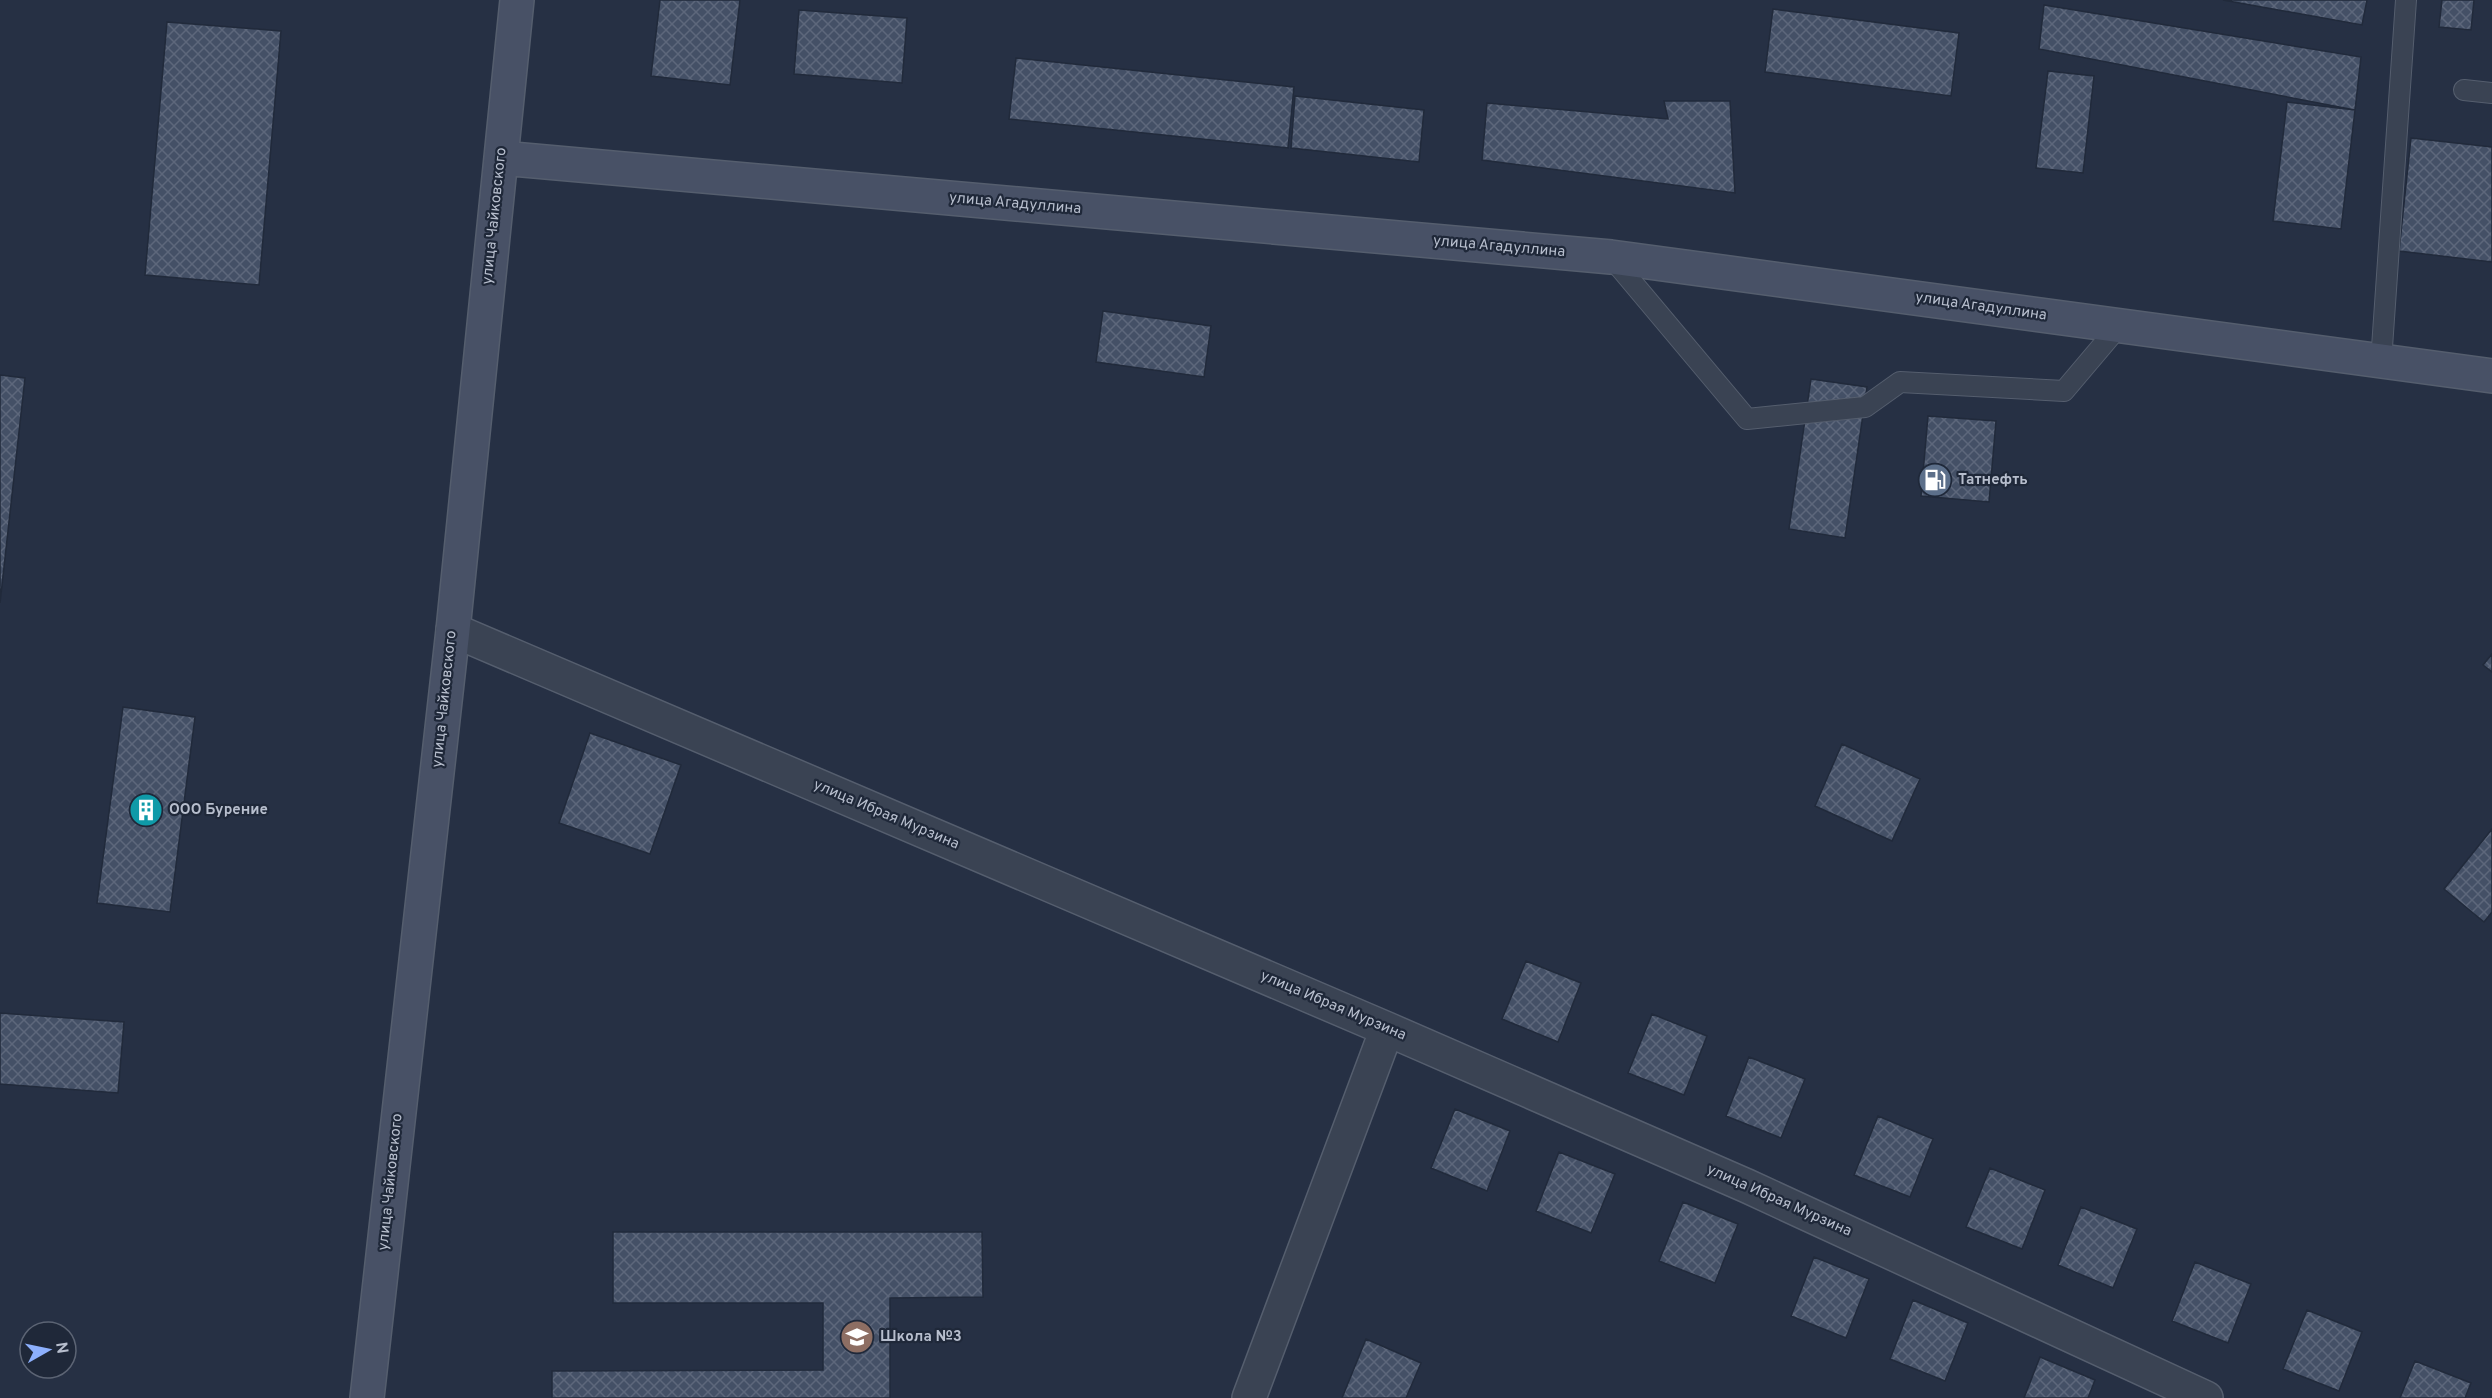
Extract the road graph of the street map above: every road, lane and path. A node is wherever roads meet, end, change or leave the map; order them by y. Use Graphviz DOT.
graph roads {
  1 [pos="517,0"];
  2 [pos="2406,0"];
  3 [pos="2464,90"];
  4 [pos="2492,93"];
  5 [pos="501,158"];
  6 [pos="1611,257"];
  7 [pos="2119,326"];
  8 [pos="2381,362"];
  9 [pos="2492,376"];
  10 [pos="453,630"];
  11 [pos="1387,1029"];
  12 [pos="367,1398"];
  13 [pos="1249,1398"];
  14 [pos="2206,1398"];
  1 -- 5 [label="main road, улица Чайковского"];
  2 -- 8 [label="lane"];
  3 -- 4 [label="lane"];
  5 -- 6 [label="main road, улица Агадуллина"];
  5 -- 10 [label="main road, улица Чайковского"];
  6 -- 7 [label="main road, улица Агадуллина"];
  6 -- 7 [label="lane"];
  7 -- 8 [label="main road, улица Агадуллина"];
  8 -- 9 [label="main road, улица Агадуллина"];
  10 -- 11 [label="street, улица Ибрая Мурзина"];
  10 -- 12 [label="main road, улица Чайковского"];
  11 -- 13 [label="street"];
  11 -- 14 [label="street, улица Ибрая Мурзина"];
}
